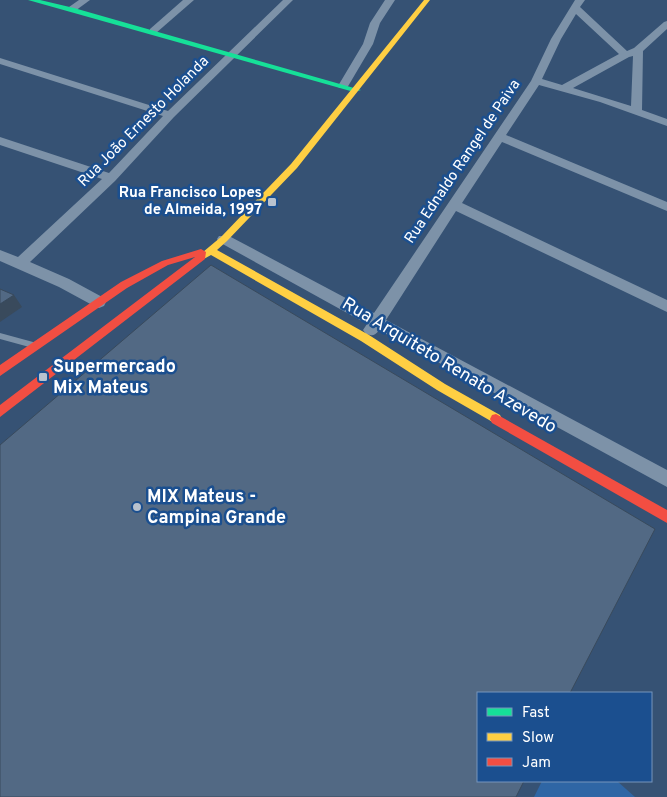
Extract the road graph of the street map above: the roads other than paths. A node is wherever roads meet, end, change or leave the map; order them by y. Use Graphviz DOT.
graph roads {
  1 [pos="32,0"];
  2 [pos="85,0"];
  3 [pos="189,0"];
  4 [pos="288,0"];
  5 [pos="390,0"];
  6 [pos="427,0"];
  7 [pos="578,4"];
  8 [pos="72,9"];
  9 [pos="667,24"];
  10 [pos="153,31"];
  11 [pos="638,50"];
  12 [pos="234,54"];
  13 [pos="625,55"];
  14 [pos="0,61"];
  15 [pos="536,81"];
  16 [pos="343,86"];
  17 [pos="563,89"];
  18 [pos="357,90"];
  19 [pos="636,110"];
  20 [pos="170,115"];
  21 [pos="667,123"];
  22 [pos="500,137"];
  23 [pos="0,141"];
  24 [pos="111,178"];
  25 [pos="454,205"];
  26 [pos="667,207"];
  27 [pos="224,239"];
  28 [pos="210,250"];
  29 [pos="0,255"];
  30 [pos="20,264"];
  31 [pos="99,302"];
  32 [pos="667,306"];
  33 [pos="376,323"];
  34 [pos="0,336"];
  35 [pos="365,338"];
  36 [pos="36,346"];
  37 [pos="0,371"];
  38 [pos="0,412"];
  39 [pos="667,479"];
  40 [pos="667,517"];
  1 -- 8 [label="main road"];
  2 -- 8 [label="street"];
  3 -- 10 [label="street"];
  4 -- 12 [label="street, Rua João Ernesto Holanda"];
  5 -- 16 [label="street"];
  6 -- 18 [label="main road"];
  7 -- 13 [label="street"];
  7 -- 15 [label="street, Rua Ednaldo Rangel de Paiva"];
  8 -- 10 [label="main road"];
  9 -- 11 [label="street"];
  10 -- 12 [label="main road"];
  11 -- 13 [label="street"];
  11 -- 19 [label="street"];
  12 -- 16 [label="main road"];
  12 -- 20 [label="street, Rua João Ernesto Holanda"];
  13 -- 17 [label="street"];
  14 -- 20 [label="street"];
  15 -- 17 [label="street"];
  15 -- 22 [label="street, Rua Ednaldo Rangel de Paiva"];
  16 -- 18 [label="main road"];
  17 -- 19 [label="street"];
  18 -- 27 [label="main road"];
  19 -- 21 [label="street"];
  20 -- 24 [label="street, Rua João Ernesto Holanda"];
  22 -- 25 [label="street, Rua Ednaldo Rangel de Paiva"];
  22 -- 26 [label="street"];
  23 -- 24 [label="street"];
  24 -- 30 [label="street, Rua João Ernesto Holanda"];
  25 -- 32 [label="street"];
  25 -- 33 [label="street, Rua Ednaldo Rangel de Paiva"];
  27 -- 28 [label="main road"];
  27 -- 33 [label="street, Rua Arquiteto Renato Azevedo"];
  28 -- 31 [label="main road"];
  28 -- 35 [label="main road, Rua Arquiteto Renato Azevedo"];
  28 -- 38 [label="main road"];
  29 -- 30 [label="street"];
  30 -- 31 [label="street"];
  31 -- 36 [label="main road"];
  33 -- 35 [label="street, Rua Ednaldo Rangel de Paiva"];
  33 -- 39 [label="street, Rua Arquiteto Renato Azevedo"];
  34 -- 36 [label="lane"];
  35 -- 40 [label="main road, Rua Arquiteto Renato Azevedo"];
  36 -- 37 [label="main road"];
}
